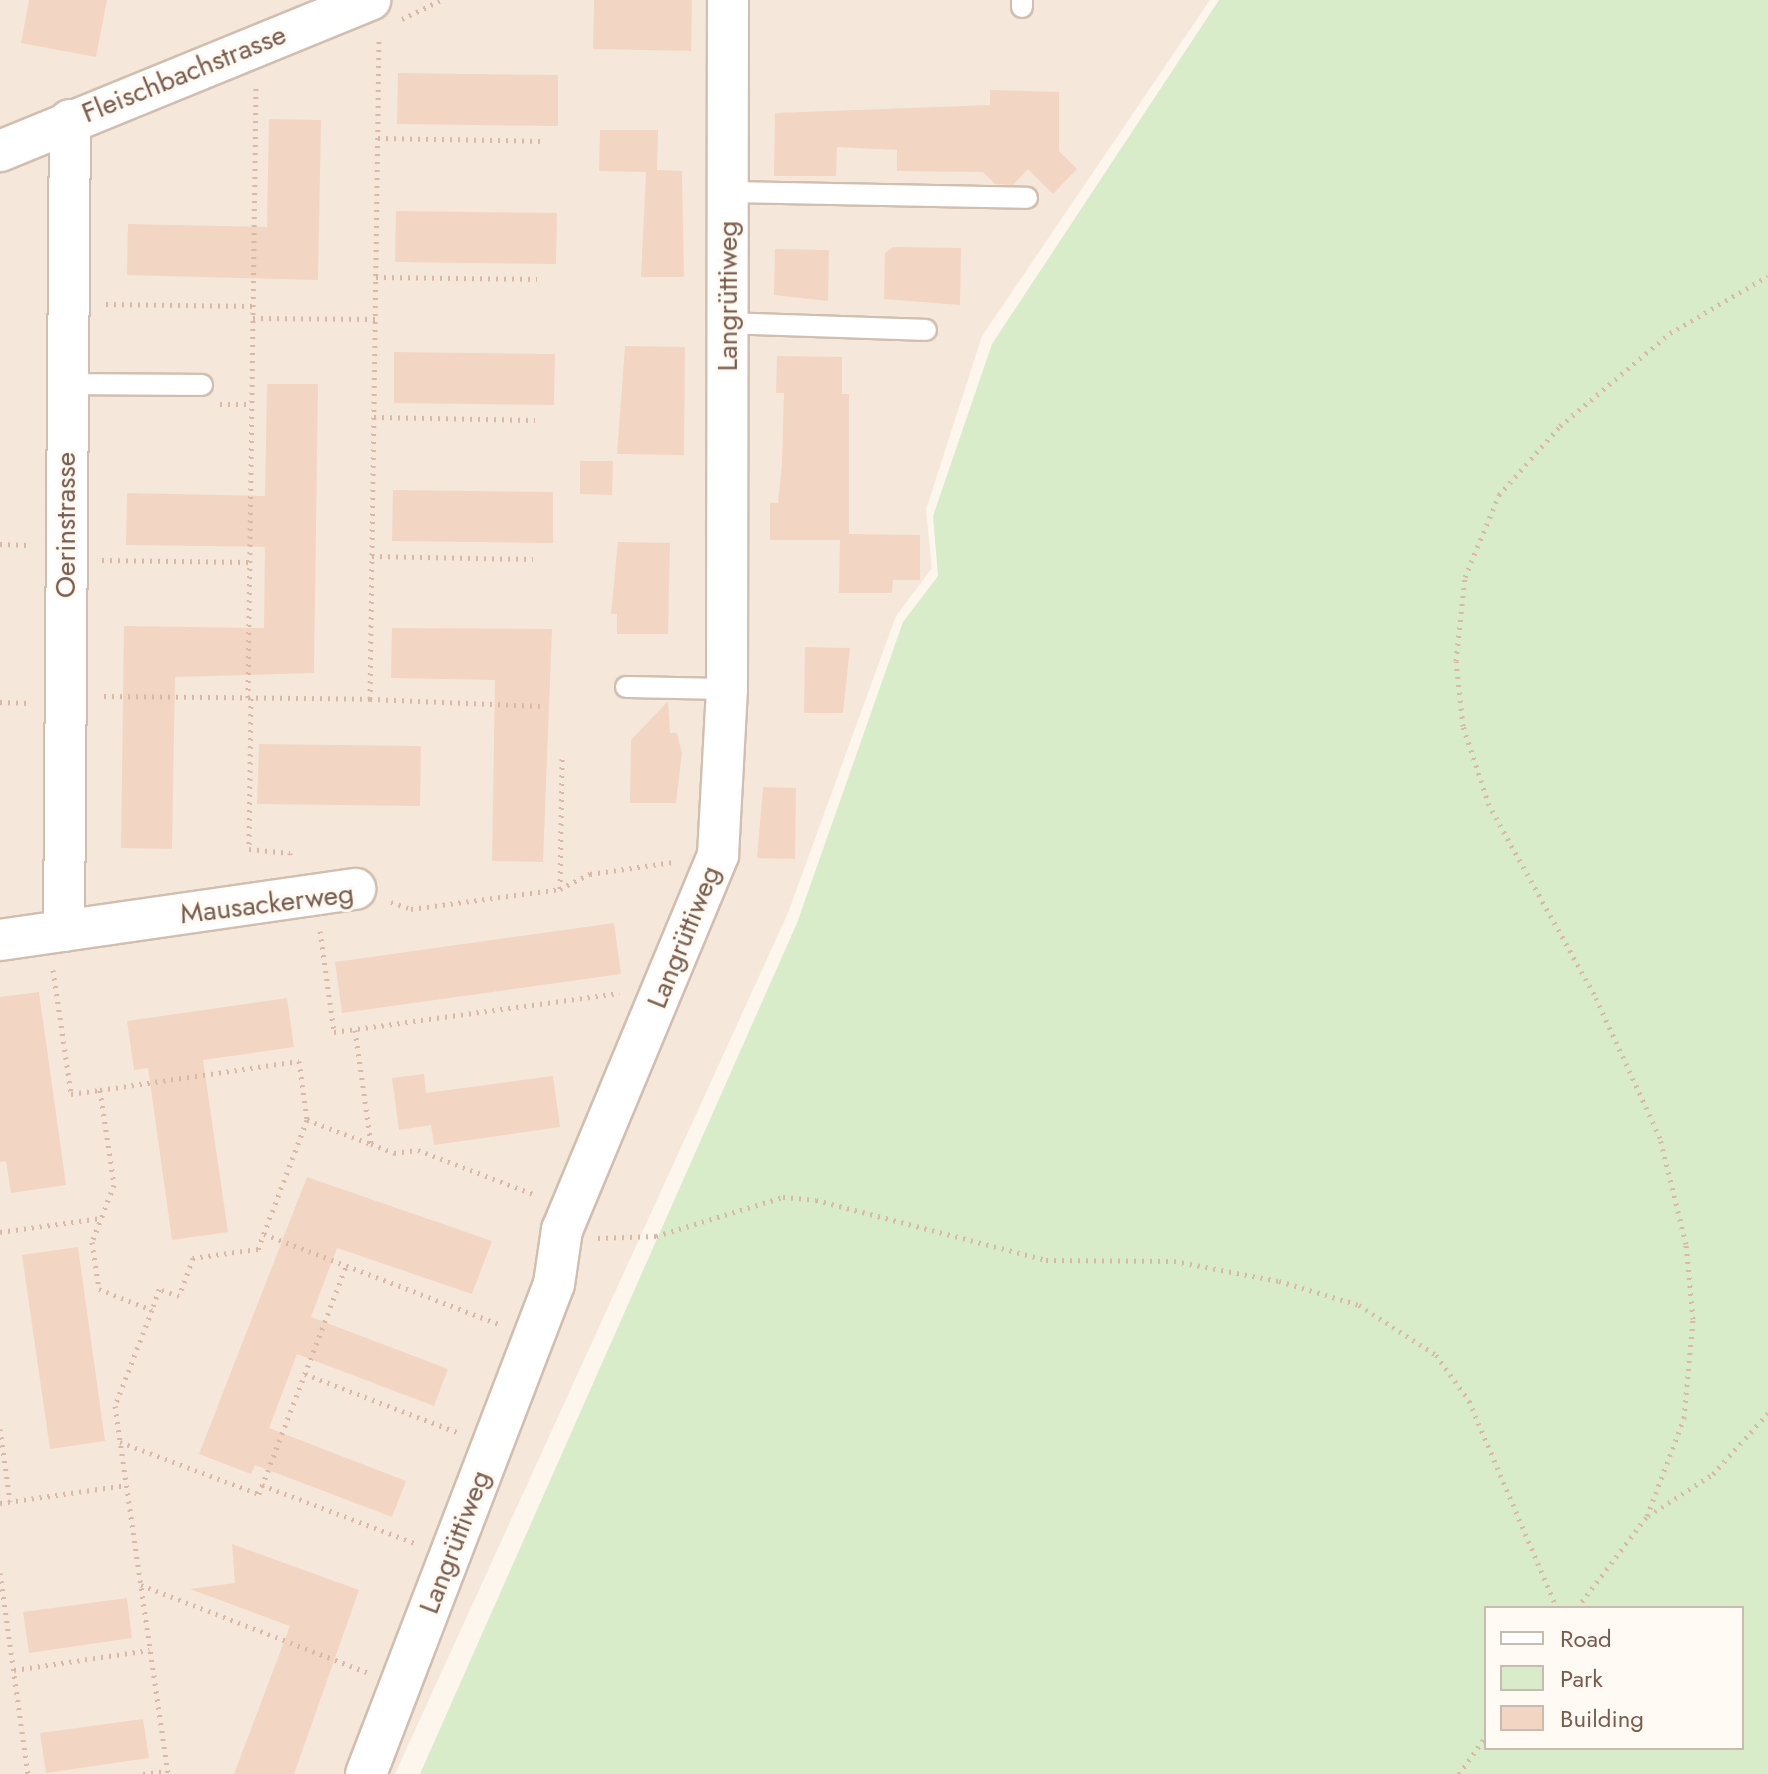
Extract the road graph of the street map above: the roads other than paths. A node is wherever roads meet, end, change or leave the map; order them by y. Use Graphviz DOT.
graph roads {
  1 [pos="728,0"];
  2 [pos="374,15"];
  3 [pos="70,120"];
  4 [pos="0,151"];
  5 [pos="728,192"];
  6 [pos="1027,198"];
  7 [pos="727,323"];
  8 [pos="926,330"];
  9 [pos="67,384"];
  10 [pos="202,385"];
  11 [pos="626,687"];
  12 [pos="727,689"];
  13 [pos="355,889"];
  14 [pos="56,932"];
  15 [pos="0,940"];
  16 [pos="366,1774"];
  1 -- 5 [label="street, Langrüttiweg"];
  2 -- 3 [label="street, Fleischbachstrasse"];
  3 -- 4 [label="street, Fleischbachstrasse"];
  3 -- 9 [label="street, Oerinstrasse"];
  5 -- 6 [label="lane"];
  5 -- 7 [label="street, Langrüttiweg"];
  7 -- 8 [label="lane"];
  7 -- 12 [label="street, Langrüttiweg"];
  9 -- 10 [label="lane"];
  9 -- 14 [label="street, Oerinstrasse"];
  11 -- 12 [label="lane"];
  12 -- 16 [label="street, Langrüttiweg"];
  13 -- 14 [label="street, Mausackerweg"];
  14 -- 15 [label="street, Mausackerweg"];
}
